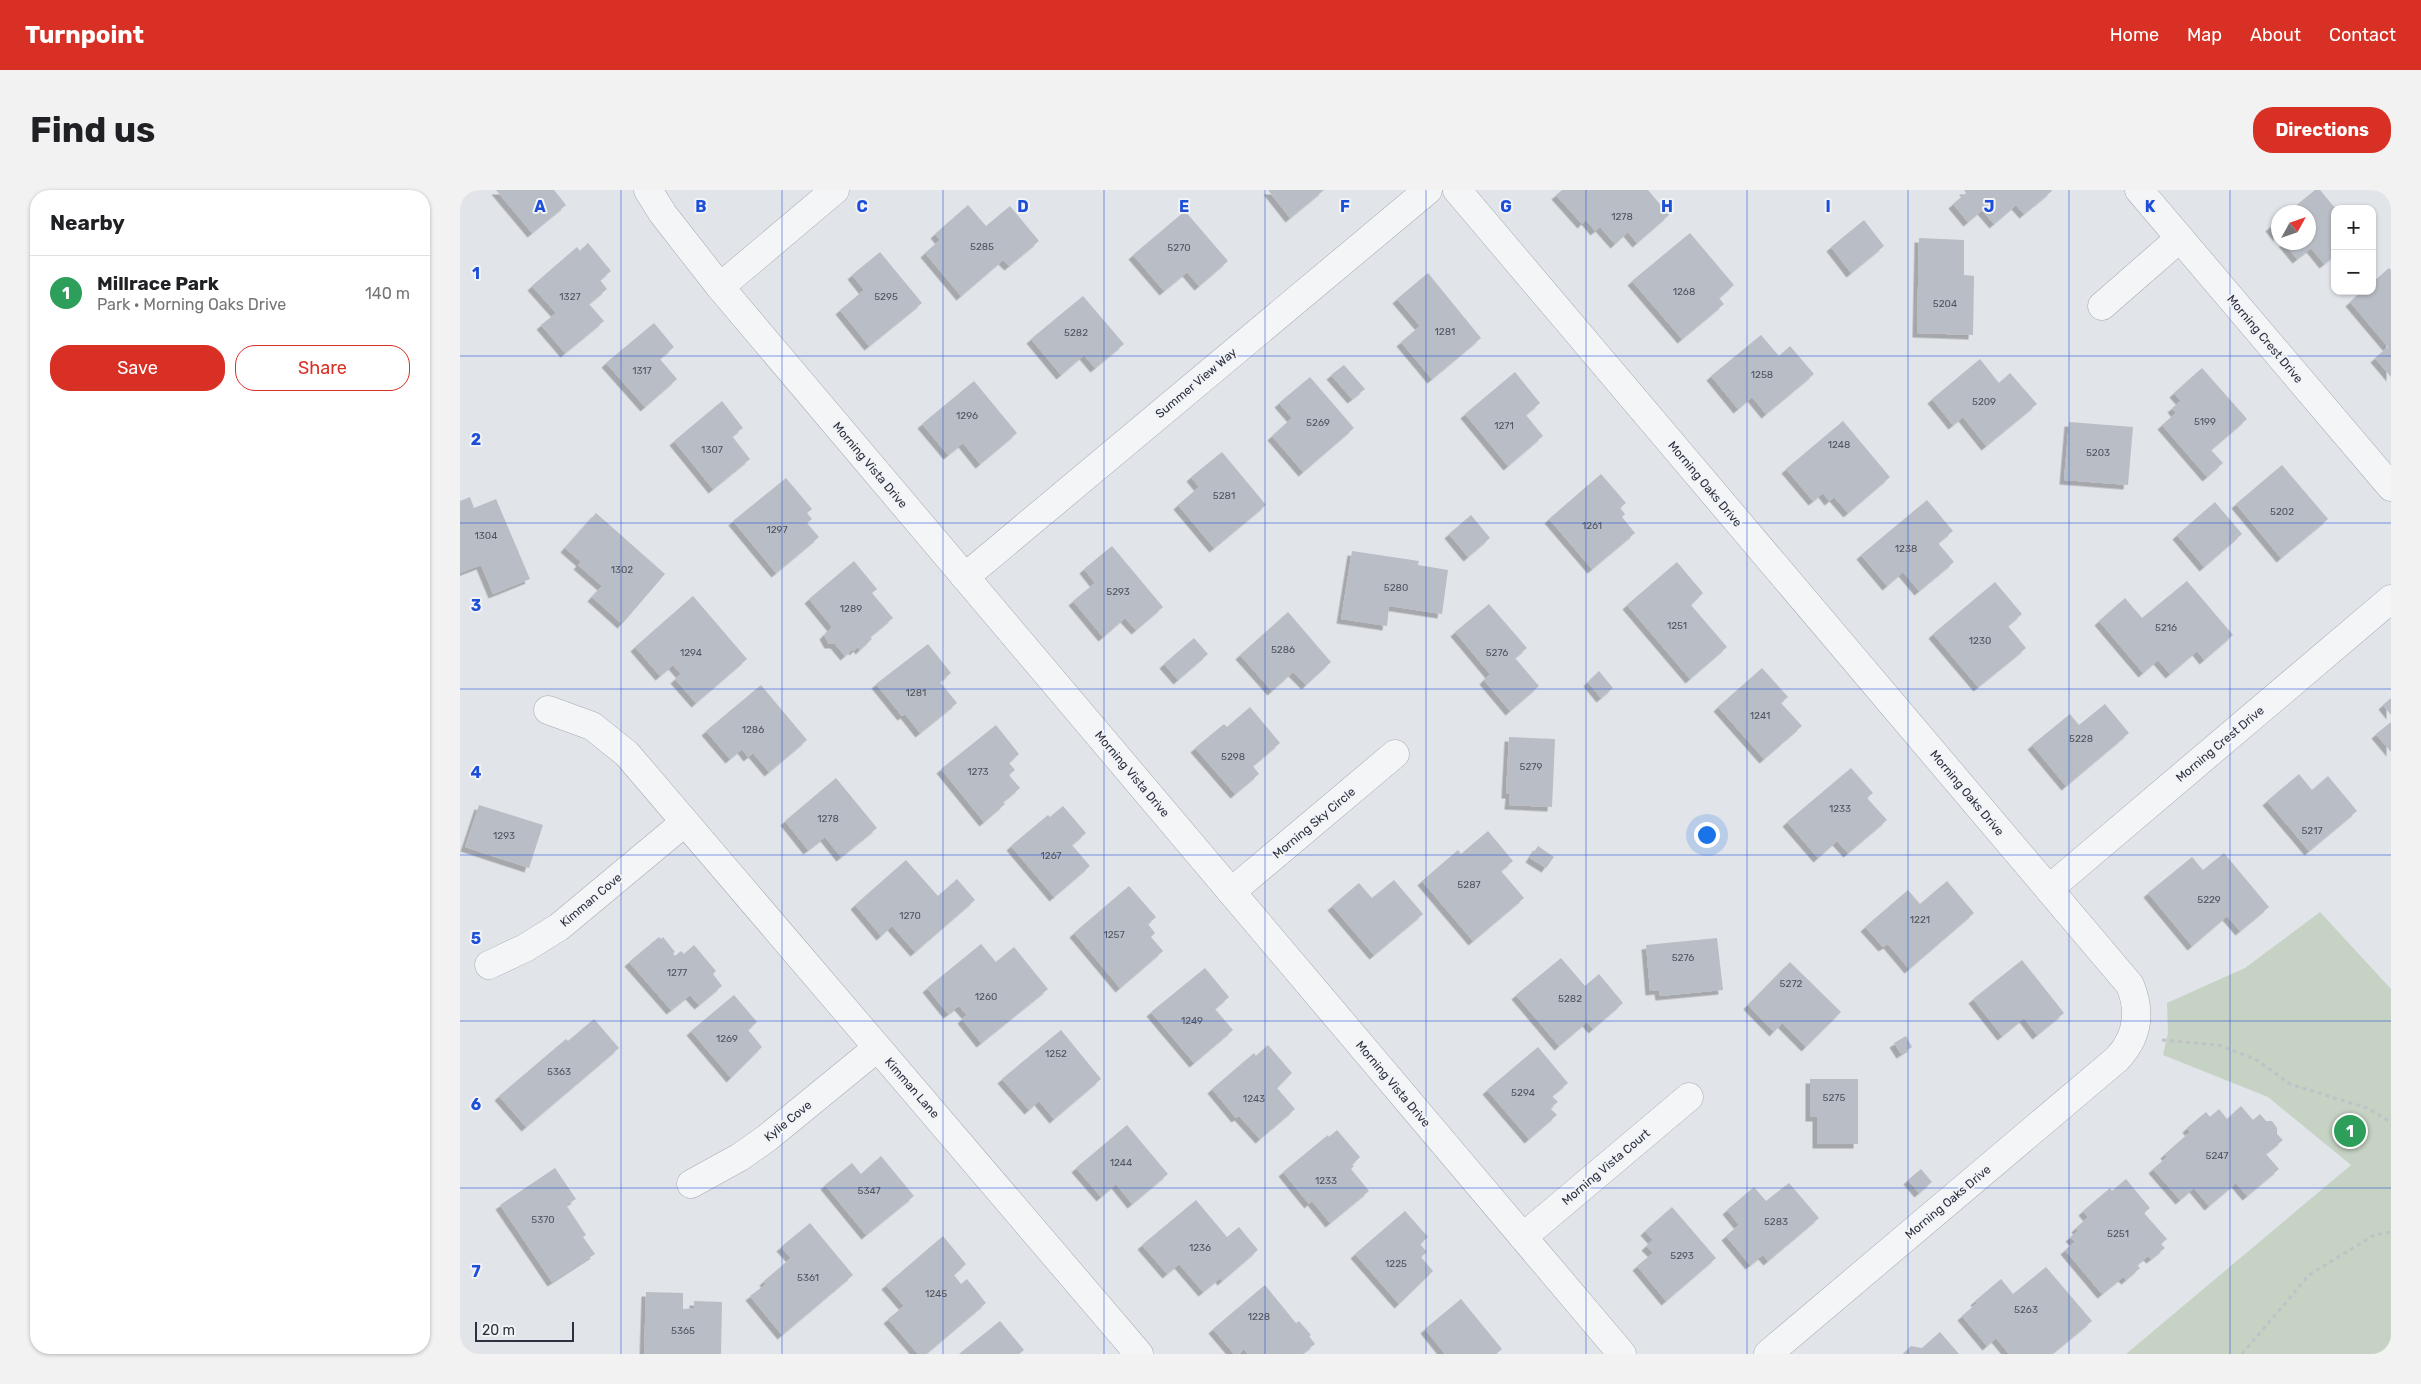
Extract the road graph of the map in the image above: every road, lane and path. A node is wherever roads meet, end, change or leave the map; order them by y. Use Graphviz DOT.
graph roads {
  1 [pos="648,190"];
  2 [pos="835,190"];
  3 [pos="1428,190"];
  4 [pos="1457,190"];
  5 [pos="2138,190"];
  6 [pos="2180,238"];
  7 [pos="720,287"];
  8 [pos="2102,306"];
  9 [pos="2391,487"];
  10 [pos="965,577"];
  11 [pos="2391,599"];
  12 [pos="548,710"];
  13 [pos="1395,754"];
  14 [pos="685,822"];
  15 [pos="2049,889"];
  16 [pos="1232,892"];
  17 [pos="489,965"];
  18 [pos="2134,1034"];
  19 [pos="877,1048"];
  20 [pos="1689,1097"];
  21 [pos="2391,1122"];
  22 [pos="691,1184"];
  23 [pos="2391,1232"];
  24 [pos="1523,1237"];
  25 [pos="1139,1354"];
  26 [pos="1622,1354"];
  27 [pos="1768,1354"];
  28 [pos="2242,1354"];
  1 -- 7 [label="street, Morning Vista Drive"];
  2 -- 7 [label="street"];
  3 -- 10 [label="street, Summer View Way"];
  4 -- 15 [label="street, Morning Oaks Drive"];
  5 -- 6 [label="street, Morning Crest Drive"];
  6 -- 8 [label="street"];
  6 -- 9 [label="street, Morning Crest Drive"];
  7 -- 10 [label="street, Morning Vista Drive"];
  10 -- 16 [label="street, Morning Vista Drive"];
  11 -- 15 [label="street, Morning Crest Drive"];
  12 -- 14 [label="street, Kimman Lane"];
  13 -- 16 [label="street, Morning Sky Circle"];
  14 -- 17 [label="street, Kimman Cove"];
  14 -- 19 [label="street, Kimman Lane"];
  15 -- 18 [label="street, Morning Oaks Drive"];
  16 -- 24 [label="street, Morning Vista Drive"];
  18 -- 21 [label="path"];
  18 -- 27 [label="street, Morning Oaks Drive"];
  19 -- 22 [label="street, Kylie Cove"];
  19 -- 25 [label="street, Kimman Lane"];
  20 -- 24 [label="street, Morning Vista Court"];
  23 -- 28 [label="path"];
  24 -- 26 [label="street, Morning Vista Drive"];
}
